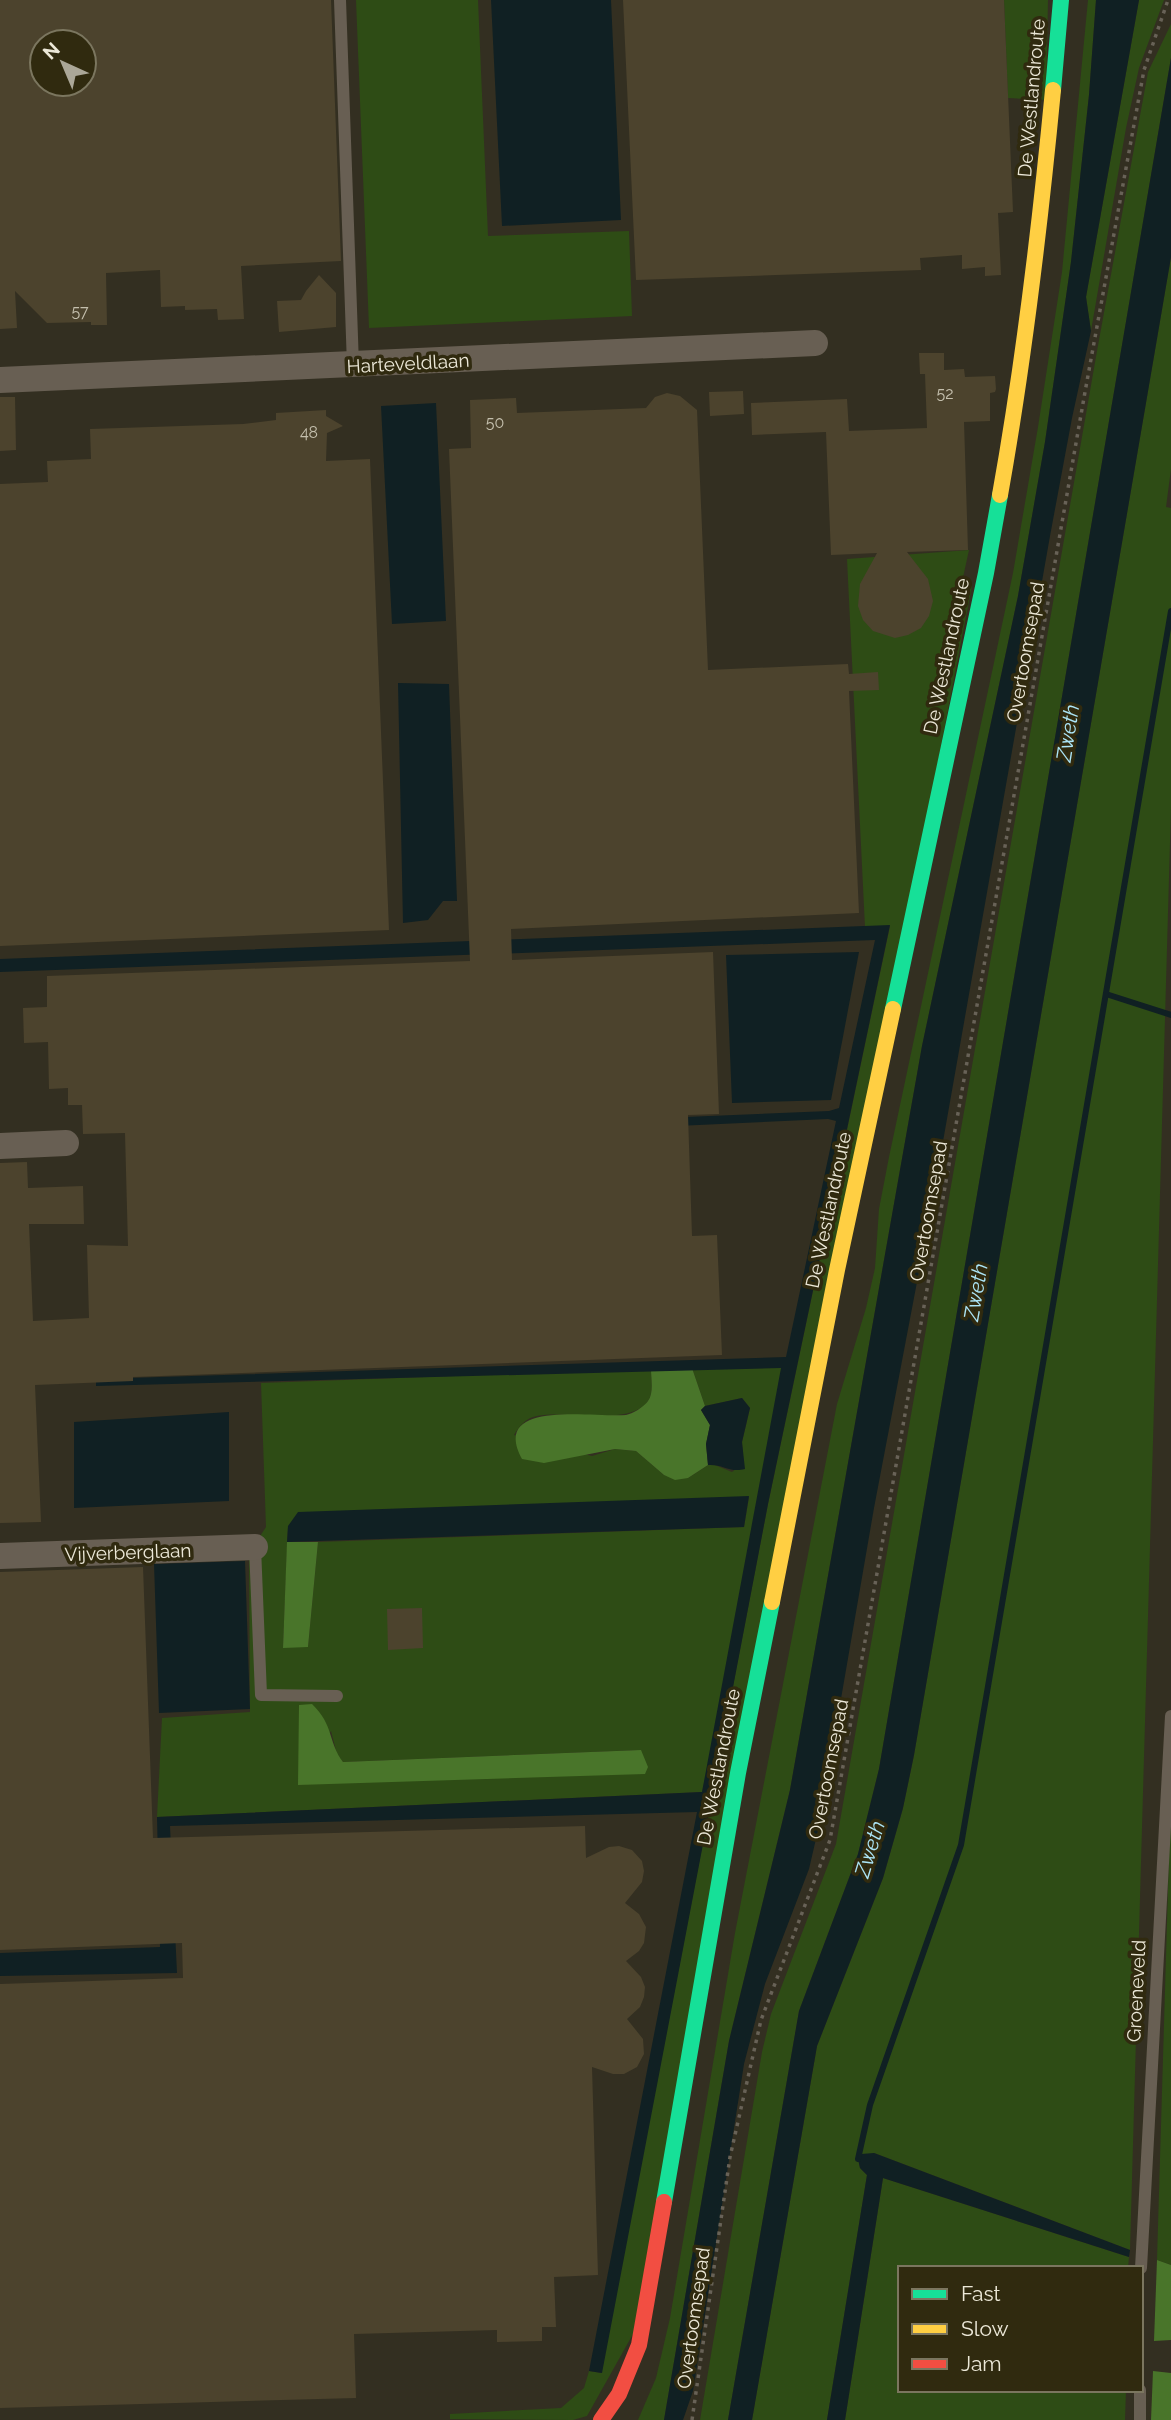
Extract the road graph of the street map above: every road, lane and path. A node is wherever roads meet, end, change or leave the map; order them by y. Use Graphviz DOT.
graph roads {
  1 [pos="340,0"];
  2 [pos="1061,0"];
  3 [pos="1168,0"];
  4 [pos="815,343"];
  5 [pos="353,365"];
  6 [pos="0,380"];
  7 [pos="66,1143"];
  8 [pos="0,1146"];
  9 [pos="255,1547"];
  10 [pos="0,1556"];
  11 [pos="337,1696"];
  12 [pos="1171,1716"];
  13 [pos="1141,2266"];
  14 [pos="1140,2392"];
  15 [pos="601,2420"];
  16 [pos="692,2420"];
  17 [pos="1140,2420"];
  1 -- 5 [label="lane"];
  2 -- 15 [label="main road, De Westlandroute"];
  3 -- 16 [label="path, Overtoomsepad"];
  4 -- 5 [label="street, Harteveldlaan"];
  5 -- 6 [label="street, Harteveldlaan"];
  7 -- 8 [label="street"];
  9 -- 10 [label="street, Vijverberglaan"];
  9 -- 11 [label="lane"];
  12 -- 13 [label="lane, Groeneveld"];
  14 -- 17 [label="lane"];
}
